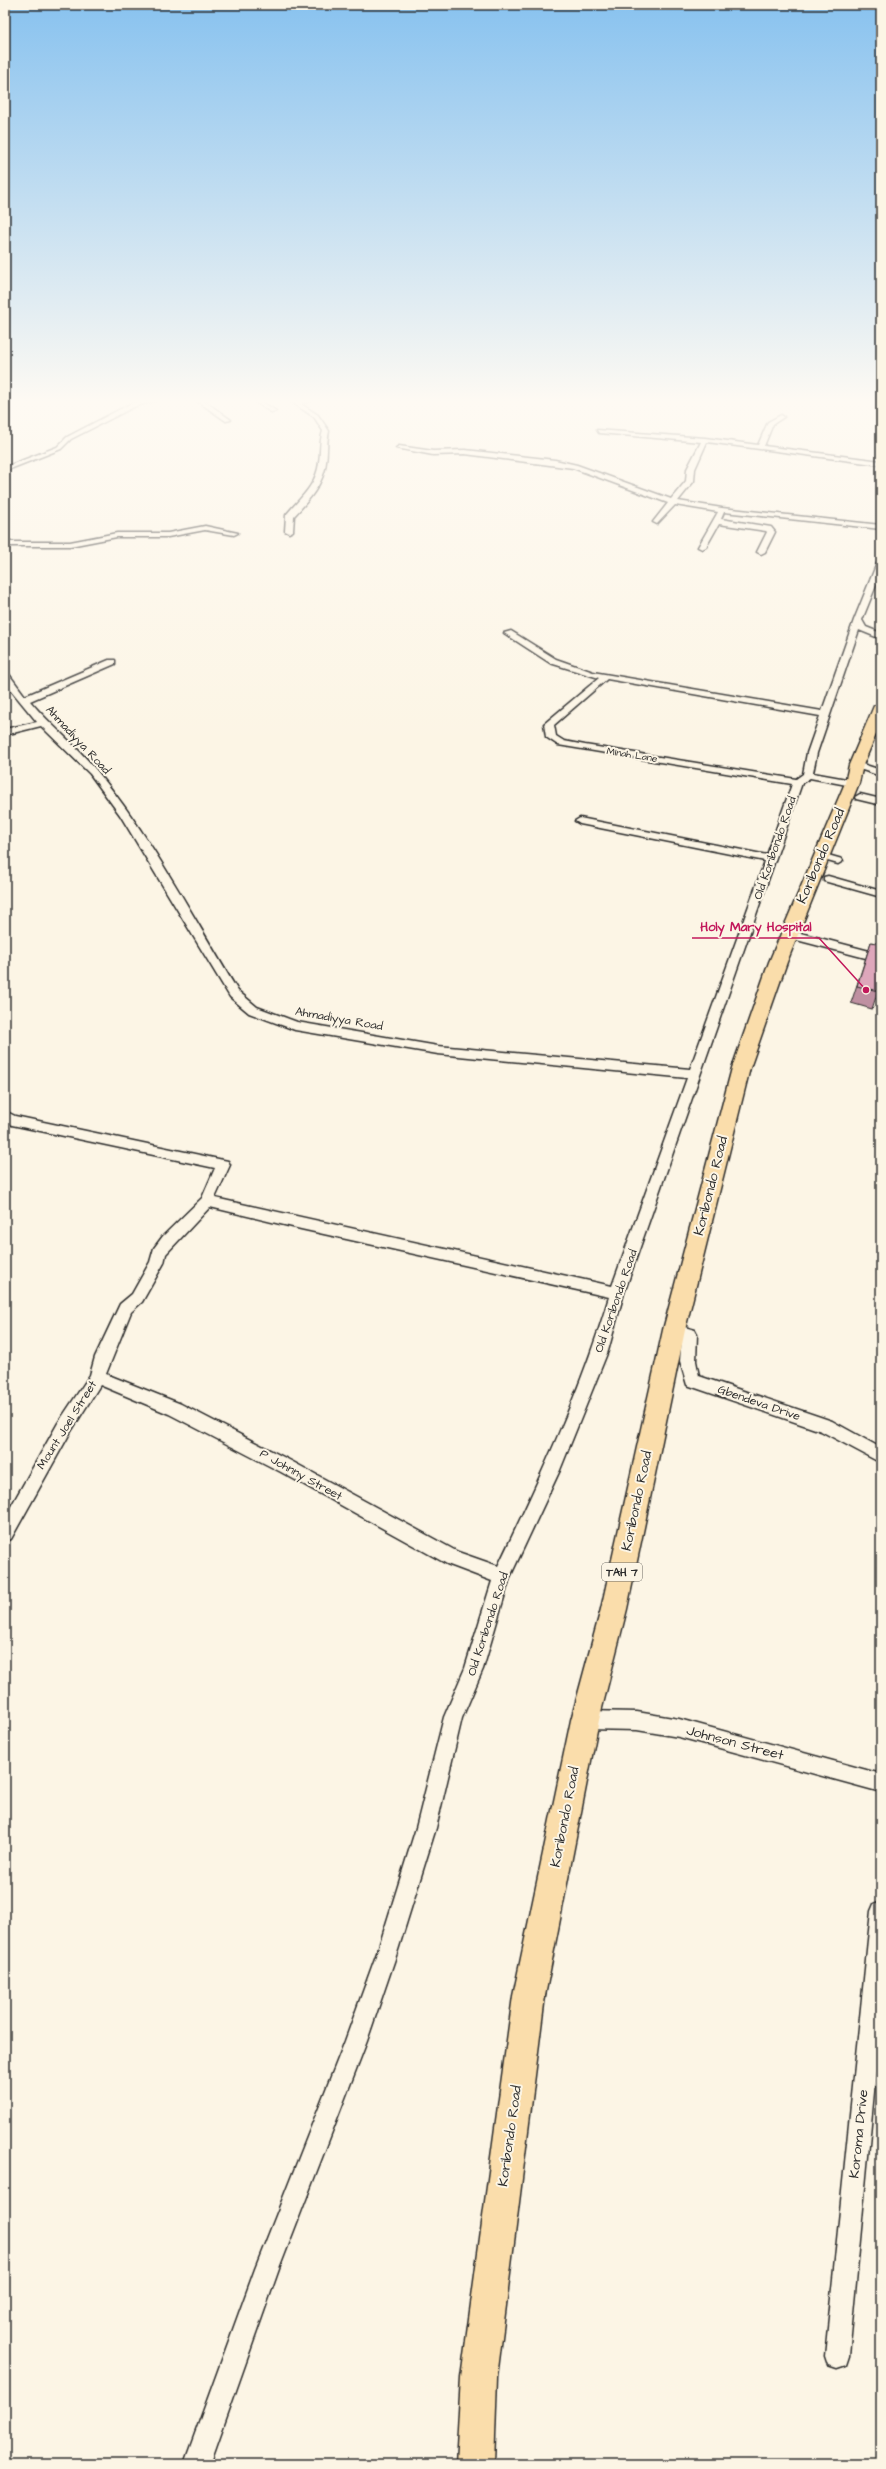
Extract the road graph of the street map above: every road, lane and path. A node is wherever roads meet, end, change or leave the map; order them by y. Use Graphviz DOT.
graph roads {
  1 [pos="293,513"];
  2 [pos="664,513"];
  3 [pos="721,513"];
  4 [pos="752,513"];
  5 [pos="657,522"];
  6 [pos="718,522"];
  7 [pos="881,527"];
  8 [pos="289,531"];
  9 [pos="234,533"];
  10 [pos="5,544"];
  11 [pos="702,547"];
  12 [pos="761,552"];
  13 [pos="881,563"];
  14 [pos="858,620"];
  15 [pos="508,633"];
  16 [pos="881,636"];
  17 [pos="112,662"];
  18 [pos="5,675"];
  19 [pos="604,678"];
  20 [pos="25,700"];
  21 [pos="881,706"];
  22 [pos="826,714"];
  23 [pos="43,723"];
  24 [pos="5,732"];
  25 [pos="881,773"];
  26 [pos="803,778"];
  27 [pos="856,782"];
  28 [pos="881,802"];
  29 [pos="580,821"];
  30 [pos="771,859"];
  31 [pos="829,865"];
  32 [pos="881,894"];
  33 [pos="789,934"];
  34 [pos="881,958"];
  35 [pos="696,1074"];
  36 [pos="5,1116"];
  37 [pos="207,1201"];
  38 [pos="617,1293"];
  39 [pos="674,1330"];
  40 [pos="97,1377"];
  41 [pos="881,1456"];
  42 [pos="5,1533"];
  43 [pos="502,1576"];
  44 [pos="585,1720"];
  45 [pos="881,1783"];
  46 [pos="881,1911"];
  47 [pos="837,2356"];
  48 [pos="197,2464"];
  49 [pos="475,2464"];
  1 -- 8 [label="street"];
  2 -- 5 [label="street"];
  3 -- 6 [label="street"];
  4 -- 7 [label="street"];
  6 -- 11 [label="street"];
  6 -- 12 [label="street"];
  9 -- 10 [label="street"];
  13 -- 14 [label="street, Old Koribondo Road"];
  14 -- 16 [label="street"];
  14 -- 22 [label="street, Old Koribondo Road"];
  15 -- 19 [label="street"];
  17 -- 20 [label="street"];
  18 -- 20 [label="street, Ahmadiyya Road"];
  19 -- 22 [label="street"];
  19 -- 26 [label="street, MInah Lane"];
  20 -- 23 [label="street, Ahmadiyya Road"];
  21 -- 27 [label="highway, Koribondo Road / TAH 7"];
  22 -- 26 [label="street, Old Koribondo Road"];
  23 -- 24 [label="street"];
  23 -- 35 [label="street, Ahmadiyya Road"];
  25 -- 27 [label="street"];
  26 -- 27 [label="street"];
  26 -- 30 [label="street, Old Koribondo Road"];
  27 -- 28 [label="street"];
  27 -- 31 [label="highway, Koribondo Road / TAH 7"];
  29 -- 30 [label="street"];
  30 -- 35 [label="street, Old Koribondo Road"];
  31 -- 32 [label="street"];
  31 -- 33 [label="highway, Koribondo Road / TAH 7"];
  33 -- 34 [label="street"];
  33 -- 39 [label="highway, Koribondo Road / TAH 7"];
  35 -- 38 [label="street, Old Koribondo Road"];
  36 -- 37 [label="street"];
  37 -- 38 [label="street"];
  37 -- 40 [label="street, Mount Joel Street"];
  38 -- 43 [label="street, Old Koribondo Road"];
  39 -- 41 [label="street, Gbendeva Drive"];
  39 -- 44 [label="highway, Koribondo Road / TAH 7"];
  40 -- 42 [label="street, Mount Joel Street"];
  40 -- 43 [label="street, P Johnny Street"];
  43 -- 48 [label="street, Old Koribondo Road"];
  44 -- 45 [label="street, Johnson Street"];
  44 -- 49 [label="highway, Koribondo Road / TAH 7"];
  46 -- 47 [label="street, Koroma Drive"];
}
